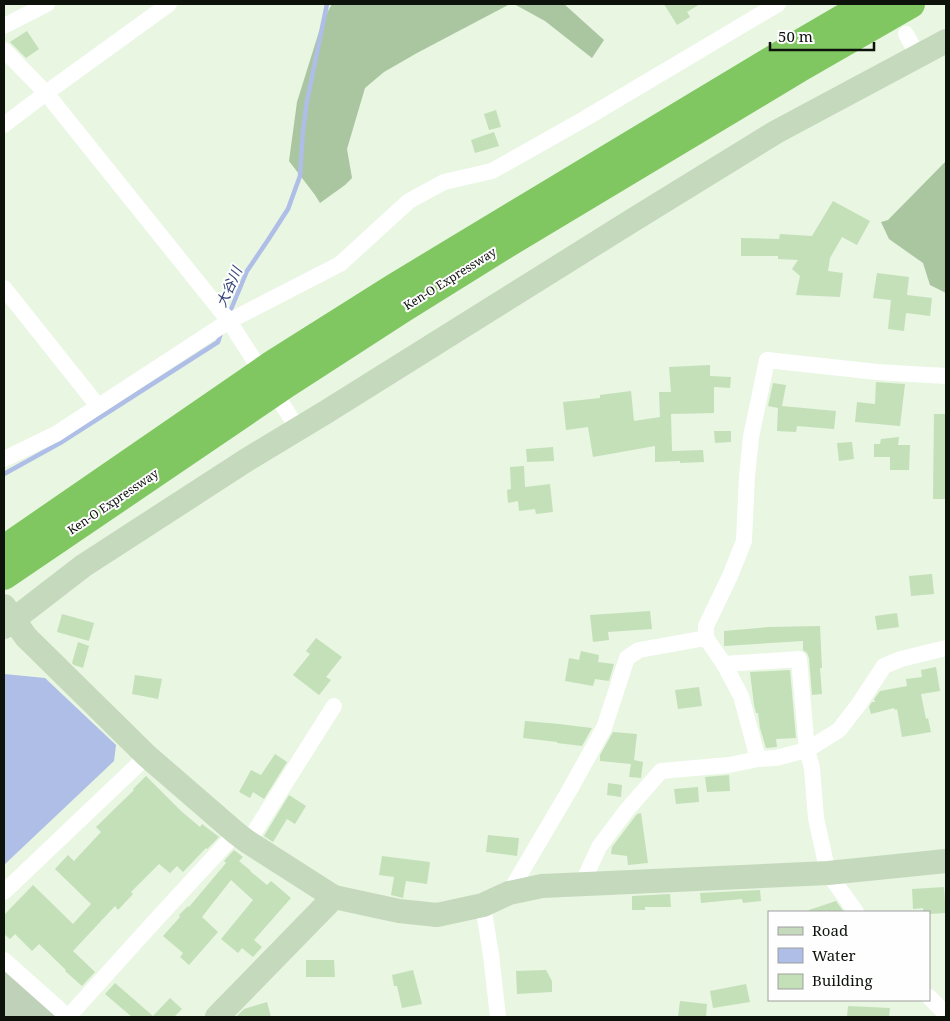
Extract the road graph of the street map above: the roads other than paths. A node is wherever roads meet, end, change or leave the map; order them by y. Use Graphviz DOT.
graph roads {
  1 [pos="48,4"];
  2 [pos="169,4"];
  3 [pos="778,4"];
  4 [pos="857,4"];
  5 [pos="867,4"];
  6 [pos="911,4"];
  7 [pos="923,4"];
  8 [pos="4,26"];
  9 [pos="906,34"];
  10 [pos="946,41"];
  11 [pos="4,50"];
  12 [pos="918,56"];
  13 [pos="795,58"];
  14 [pos="46,93"];
  15 [pos="4,125"];
  16 [pos="4,288"];
  17 [pos="229,321"];
  18 [pos="281,373"];
  19 [pos="946,376"];
  20 [pos="98,406"];
  21 [pos="298,430"];
  22 [pos="4,459"];
  23 [pos="4,549"];
  24 [pos="4,576"];
  25 [pos="7,617"];
  26 [pos="706,638"];
  27 [pos="946,648"];
  28 [pos="724,664"];
  29 [pos="334,706"];
  30 [pos="807,750"];
  31 [pos="146,756"];
  32 [pos="758,759"];
  33 [pos="242,837"];
  34 [pos="946,861"];
  35 [pos="828,873"];
  36 [pos="582,884"];
  37 [pos="4,892"];
  38 [pos="509,893"];
  39 [pos="334,897"];
  40 [pos="483,905"];
  41 [pos="855,911"];
  42 [pos="4,960"];
  43 [pos="930,998"];
  44 [pos="946,1014"];
  45 [pos="68,1017"];
  46 [pos="217,1017"];
  47 [pos="498,1017"];
  1 -- 8 [label="street"];
  2 -- 14 [label="street"];
  3 -- 17 [label="street"];
  4 -- 13 [label="highway"];
  5 -- 13 [label="highway, Ken-O Expressway"];
  6 -- 13 [label="highway, Ken-O Expressway"];
  7 -- 13 [label="highway"];
  9 -- 12 [label="street"];
  10 -- 12 [label="street"];
  11 -- 14 [label="street"];
  12 -- 21 [label="street"];
  13 -- 18 [label="highway, Ken-O Expressway"];
  14 -- 15 [label="street"];
  14 -- 17 [label="street"];
  16 -- 20 [label="street"];
  17 -- 20 [label="street"];
  17 -- 21 [label="street"];
  18 -- 23 [label="highway, Ken-O Expressway"];
  18 -- 24 [label="highway, Ken-O Expressway"];
  19 -- 26 [label="street"];
  20 -- 22 [label="street"];
  21 -- 25 [label="street"];
  25 -- 31 [label="street"];
  26 -- 28 [label="street"];
  26 -- 38 [label="street"];
  27 -- 30 [label="street"];
  28 -- 30 [label="street"];
  28 -- 32 [label="street"];
  29 -- 33 [label="street"];
  30 -- 32 [label="street"];
  30 -- 35 [label="street"];
  31 -- 33 [label="street"];
  31 -- 37 [label="street"];
  32 -- 36 [label="street"];
  33 -- 39 [label="street"];
  33 -- 45 [label="street"];
  34 -- 35 [label="street"];
  35 -- 36 [label="street"];
  35 -- 41 [label="street"];
  36 -- 38 [label="street"];
  38 -- 40 [label="street"];
  39 -- 40 [label="street"];
  39 -- 46 [label="street"];
  40 -- 47 [label="street"];
  42 -- 45 [label="street"];
  43 -- 44 [label="street"];
}
